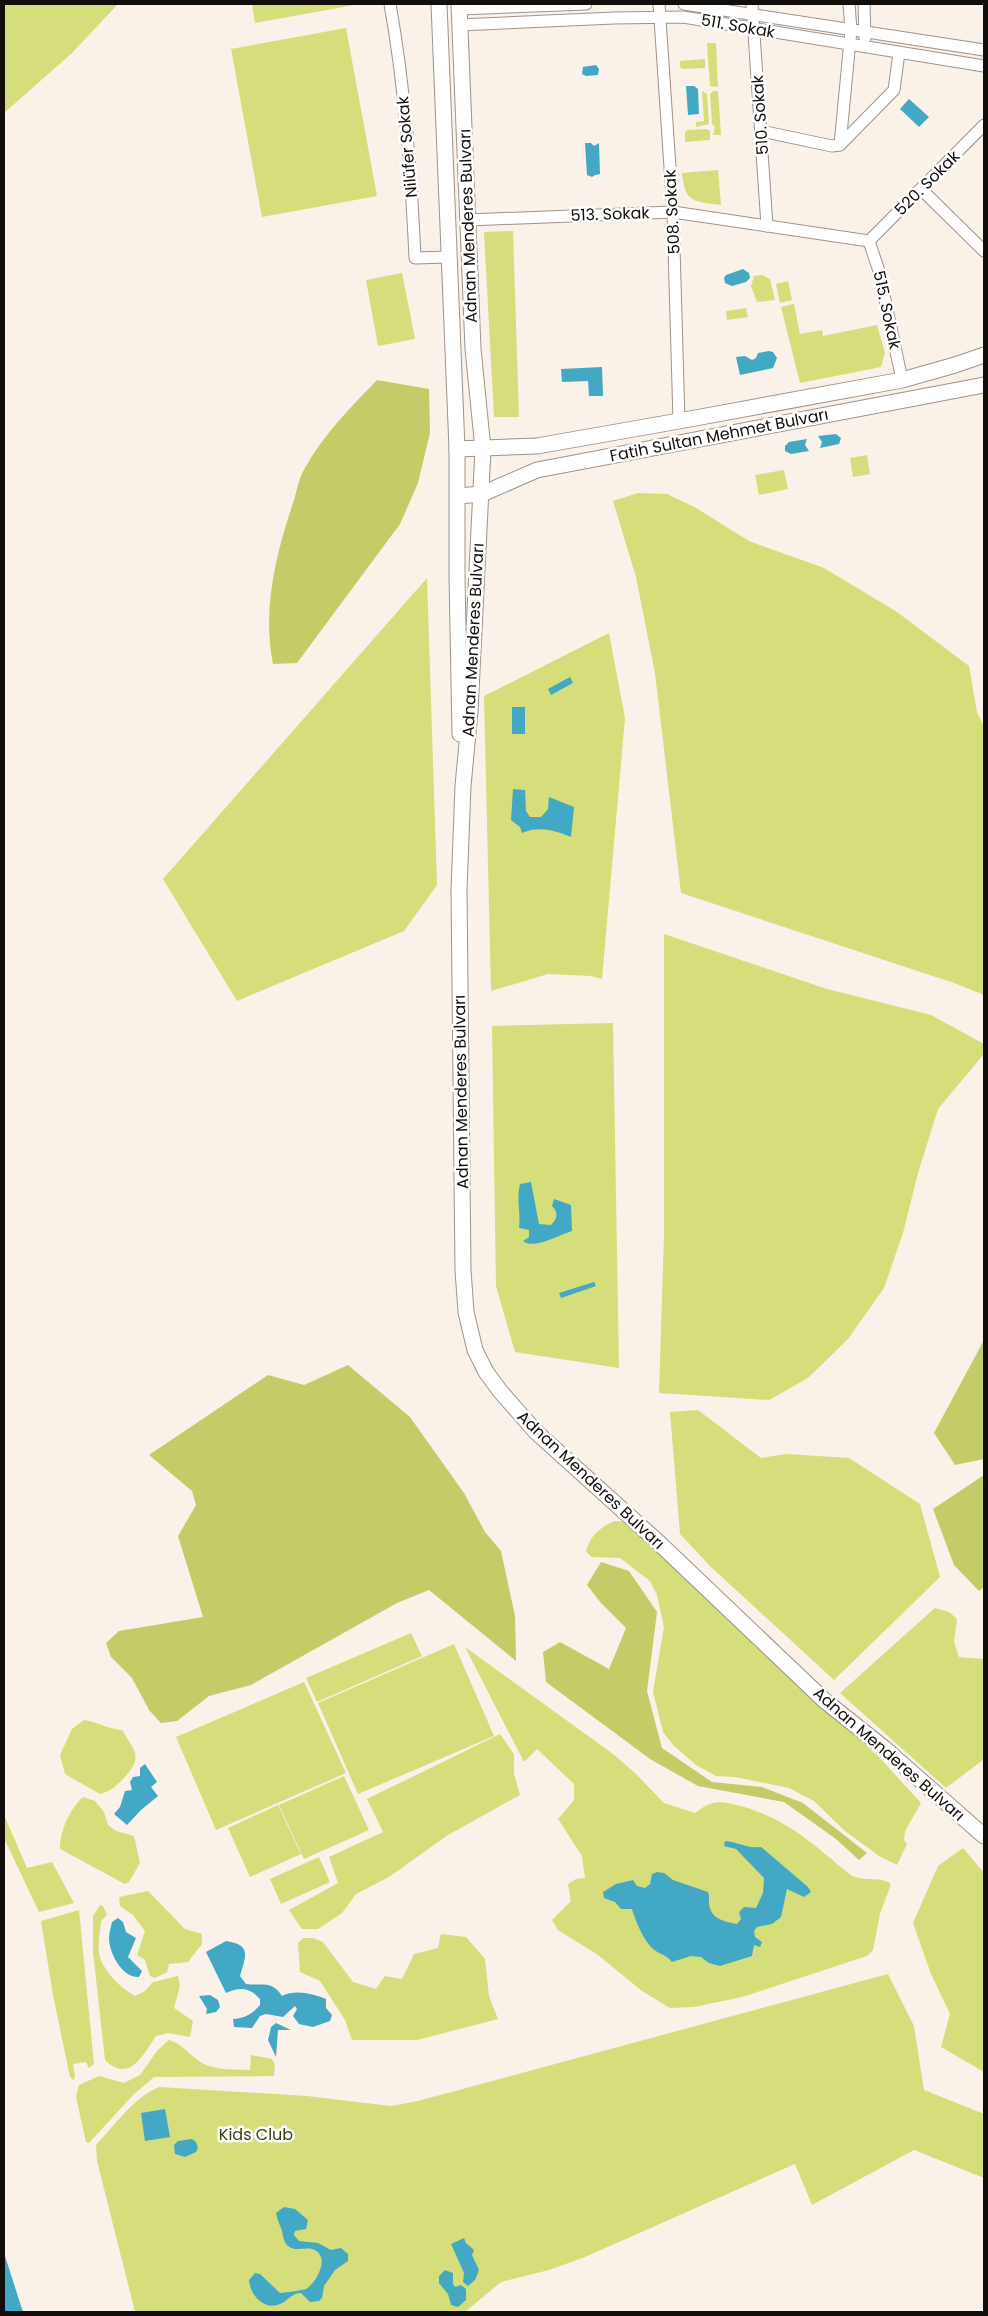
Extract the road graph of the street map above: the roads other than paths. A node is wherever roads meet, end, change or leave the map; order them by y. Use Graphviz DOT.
graph roads {
  1 [pos="390,4"];
  2 [pos="439,4"];
  3 [pos="586,4"];
  4 [pos="659,4"];
  5 [pos="684,4"];
  6 [pos="849,4"];
  7 [pos="864,4"];
  8 [pos="459,6"];
  9 [pos="753,9"];
  10 [pos="660,17"];
  11 [pos="460,25"];
  12 [pos="754,29"];
  13 [pos="851,30"];
  14 [pos="866,32"];
  15 [pos="849,44"];
  16 [pos="864,47"];
  17 [pos="984,50"];
  18 [pos="899,52"];
  19 [pos="984,66"];
  20 [pos="984,125"];
  21 [pos="761,131"];
  22 [pos="840,145"];
  23 [pos="921,189"];
  24 [pos="673,212"];
  25 [pos="468,220"];
  26 [pos="767,226"];
  27 [pos="869,241"];
  28 [pos="984,251"];
  29 [pos="449,256"];
  30 [pos="984,355"];
  31 [pos="902,380"];
  32 [pos="984,385"];
  33 [pos="679,421"];
  34 [pos="483,448"];
  35 [pos="457,449"];
  36 [pos="482,494"];
  37 [pos="458,496"];
  38 [pos="463,786"];
  39 [pos="984,1836"];
  1 -- 29 [label="street, Nilüfer Sokak"];
  2 -- 29 [label="main road, Adnan Menderes Bulvarı"];
  3 -- 8 [label="street"];
  4 -- 10 [label="street, 508. Sokak"];
  5 -- 9 [label="street, 511. Sokak"];
  6 -- 13 [label="street"];
  7 -- 14 [label="street"];
  8 -- 11 [label="main road, Adnan Menderes Bulvarı"];
  9 -- 12 [label="street, 510. Sokak"];
  9 -- 13 [label="street, 511. Sokak"];
  10 -- 11 [label="street, 511. Sokak"];
  10 -- 12 [label="street, 511. Sokak"];
  10 -- 24 [label="street, 508. Sokak"];
  11 -- 25 [label="main road, Adnan Menderes Bulvarı"];
  12 -- 15 [label="street, 511. Sokak"];
  12 -- 21 [label="street, 510. Sokak"];
  13 -- 14 [label="street, 511. Sokak"];
  13 -- 15 [label="street"];
  14 -- 16 [label="street"];
  14 -- 17 [label="street, 511. Sokak"];
  15 -- 16 [label="street, 511. Sokak"];
  15 -- 22 [label="street"];
  16 -- 18 [label="street, 511. Sokak"];
  18 -- 19 [label="street, 511. Sokak"];
  18 -- 22 [label="street"];
  20 -- 23 [label="street, 520. Sokak"];
  21 -- 22 [label="street"];
  21 -- 26 [label="street, 510. Sokak"];
  23 -- 27 [label="street, 520. Sokak"];
  23 -- 28 [label="street"];
  24 -- 25 [label="street, 513. Sokak"];
  24 -- 26 [label="street, 513. Sokak"];
  24 -- 33 [label="street, 508. Sokak"];
  25 -- 34 [label="main road, Adnan Menderes Bulvarı"];
  26 -- 27 [label="street, 513. Sokak"];
  27 -- 31 [label="street, 515. Sokak"];
  29 -- 35 [label="main road, Adnan Menderes Bulvarı"];
  30 -- 31 [label="main road, Fatih Sultan Mehmet Bulvarı"];
  31 -- 33 [label="main road, Fatih Sultan Mehmet Bulvarı"];
  32 -- 36 [label="main road, Fatih Sultan Mehmet Bulvarı"];
  33 -- 34 [label="main road, Fatih Sultan Mehmet Bulvarı"];
  34 -- 35 [label="main road, Fatih Sultan Mehmet Bulvarı"];
  34 -- 36 [label="main road, Adnan Menderes Bulvarı"];
  35 -- 37 [label="main road, Adnan Menderes Bulvarı"];
  36 -- 37 [label="main road, Fatih Sultan Mehmet Bulvarı"];
  36 -- 38 [label="main road, Adnan Menderes Bulvarı"];
  37 -- 38 [label="main road, Adnan Menderes Bulvarı"];
  38 -- 39 [label="main road, Adnan Menderes Bulvarı"];
}
